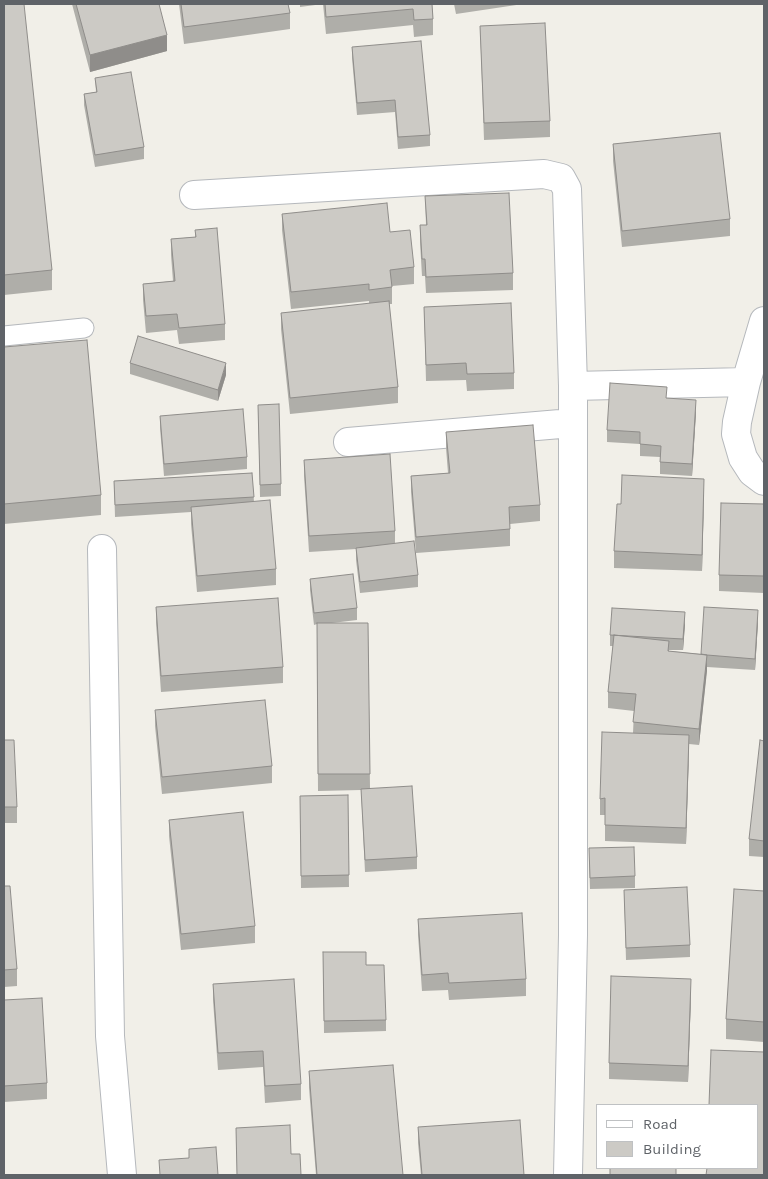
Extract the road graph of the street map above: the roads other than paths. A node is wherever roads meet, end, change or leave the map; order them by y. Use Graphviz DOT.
graph roads {
  1 [pos="194,196"];
  2 [pos="764,321"];
  3 [pos="84,328"];
  4 [pos="4,336"];
  5 [pos="746,382"];
  6 [pos="573,386"];
  7 [pos="572,423"];
  8 [pos="348,442"];
  9 [pos="764,481"];
  10 [pos="102,549"];
  11 [pos="122,1175"];
  12 [pos="568,1175"];
  1 -- 6 [label="street"];
  2 -- 5 [label="street"];
  3 -- 4 [label="lane"];
  5 -- 6 [label="street"];
  5 -- 9 [label="street"];
  6 -- 7 [label="street"];
  7 -- 8 [label="street"];
  7 -- 12 [label="street"];
  10 -- 11 [label="street"];
}
